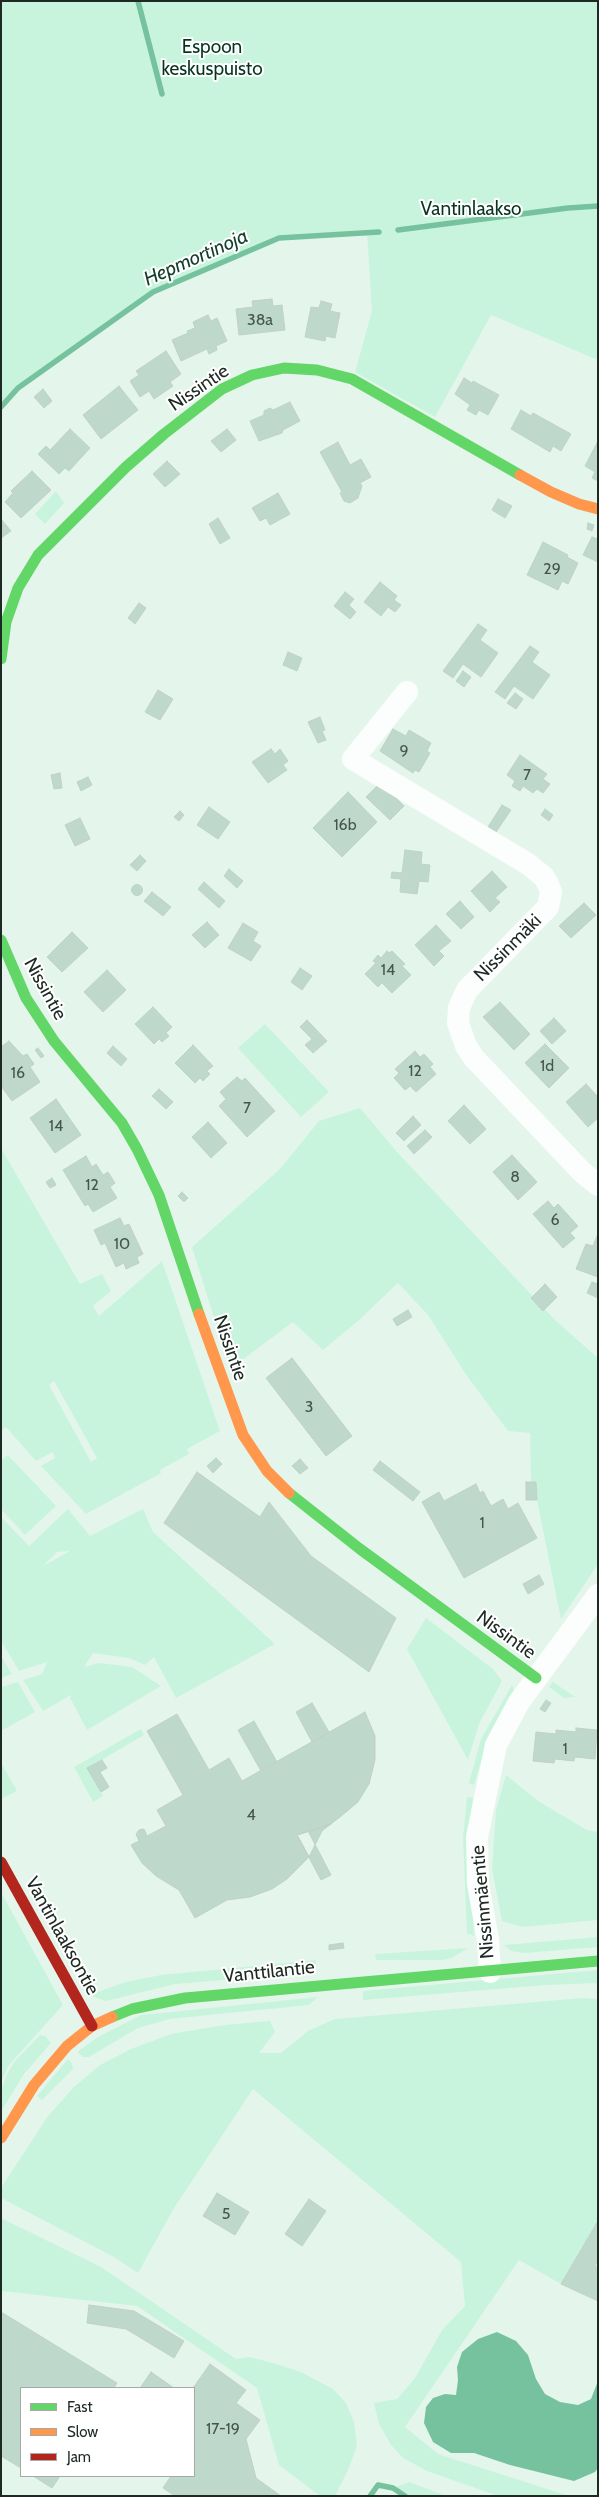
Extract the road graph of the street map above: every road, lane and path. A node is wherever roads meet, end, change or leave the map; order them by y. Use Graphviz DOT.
graph roads {
  1 [pos="598,509"];
  2 [pos="4,619"];
  3 [pos="1,659"];
  4 [pos="407,692"];
  5 [pos="1,940"];
  6 [pos="598,1184"];
  7 [pos="598,1595"];
  8 [pos="536,1678"];
  9 [pos="1,1862"];
  10 [pos="598,1961"];
  11 [pos="490,1972"];
  12 [pos="92,2026"];
  13 [pos="1,2138"];
  1 -- 2 [label="street, Nissintie"];
  2 -- 3 [label="street, Nissintie"];
  4 -- 6 [label="street, Nissinmäki"];
  5 -- 8 [label="street, Nissintie"];
  7 -- 8 [label="street, Nissinmäentie"];
  8 -- 11 [label="street, Nissinmäentie"];
  9 -- 12 [label="street, Vantinlaaksontie"];
  10 -- 11 [label="street, Vanttilantie"];
  11 -- 12 [label="street, Vanttilantie"];
  12 -- 13 [label="street, Vanttilantie"];
}
